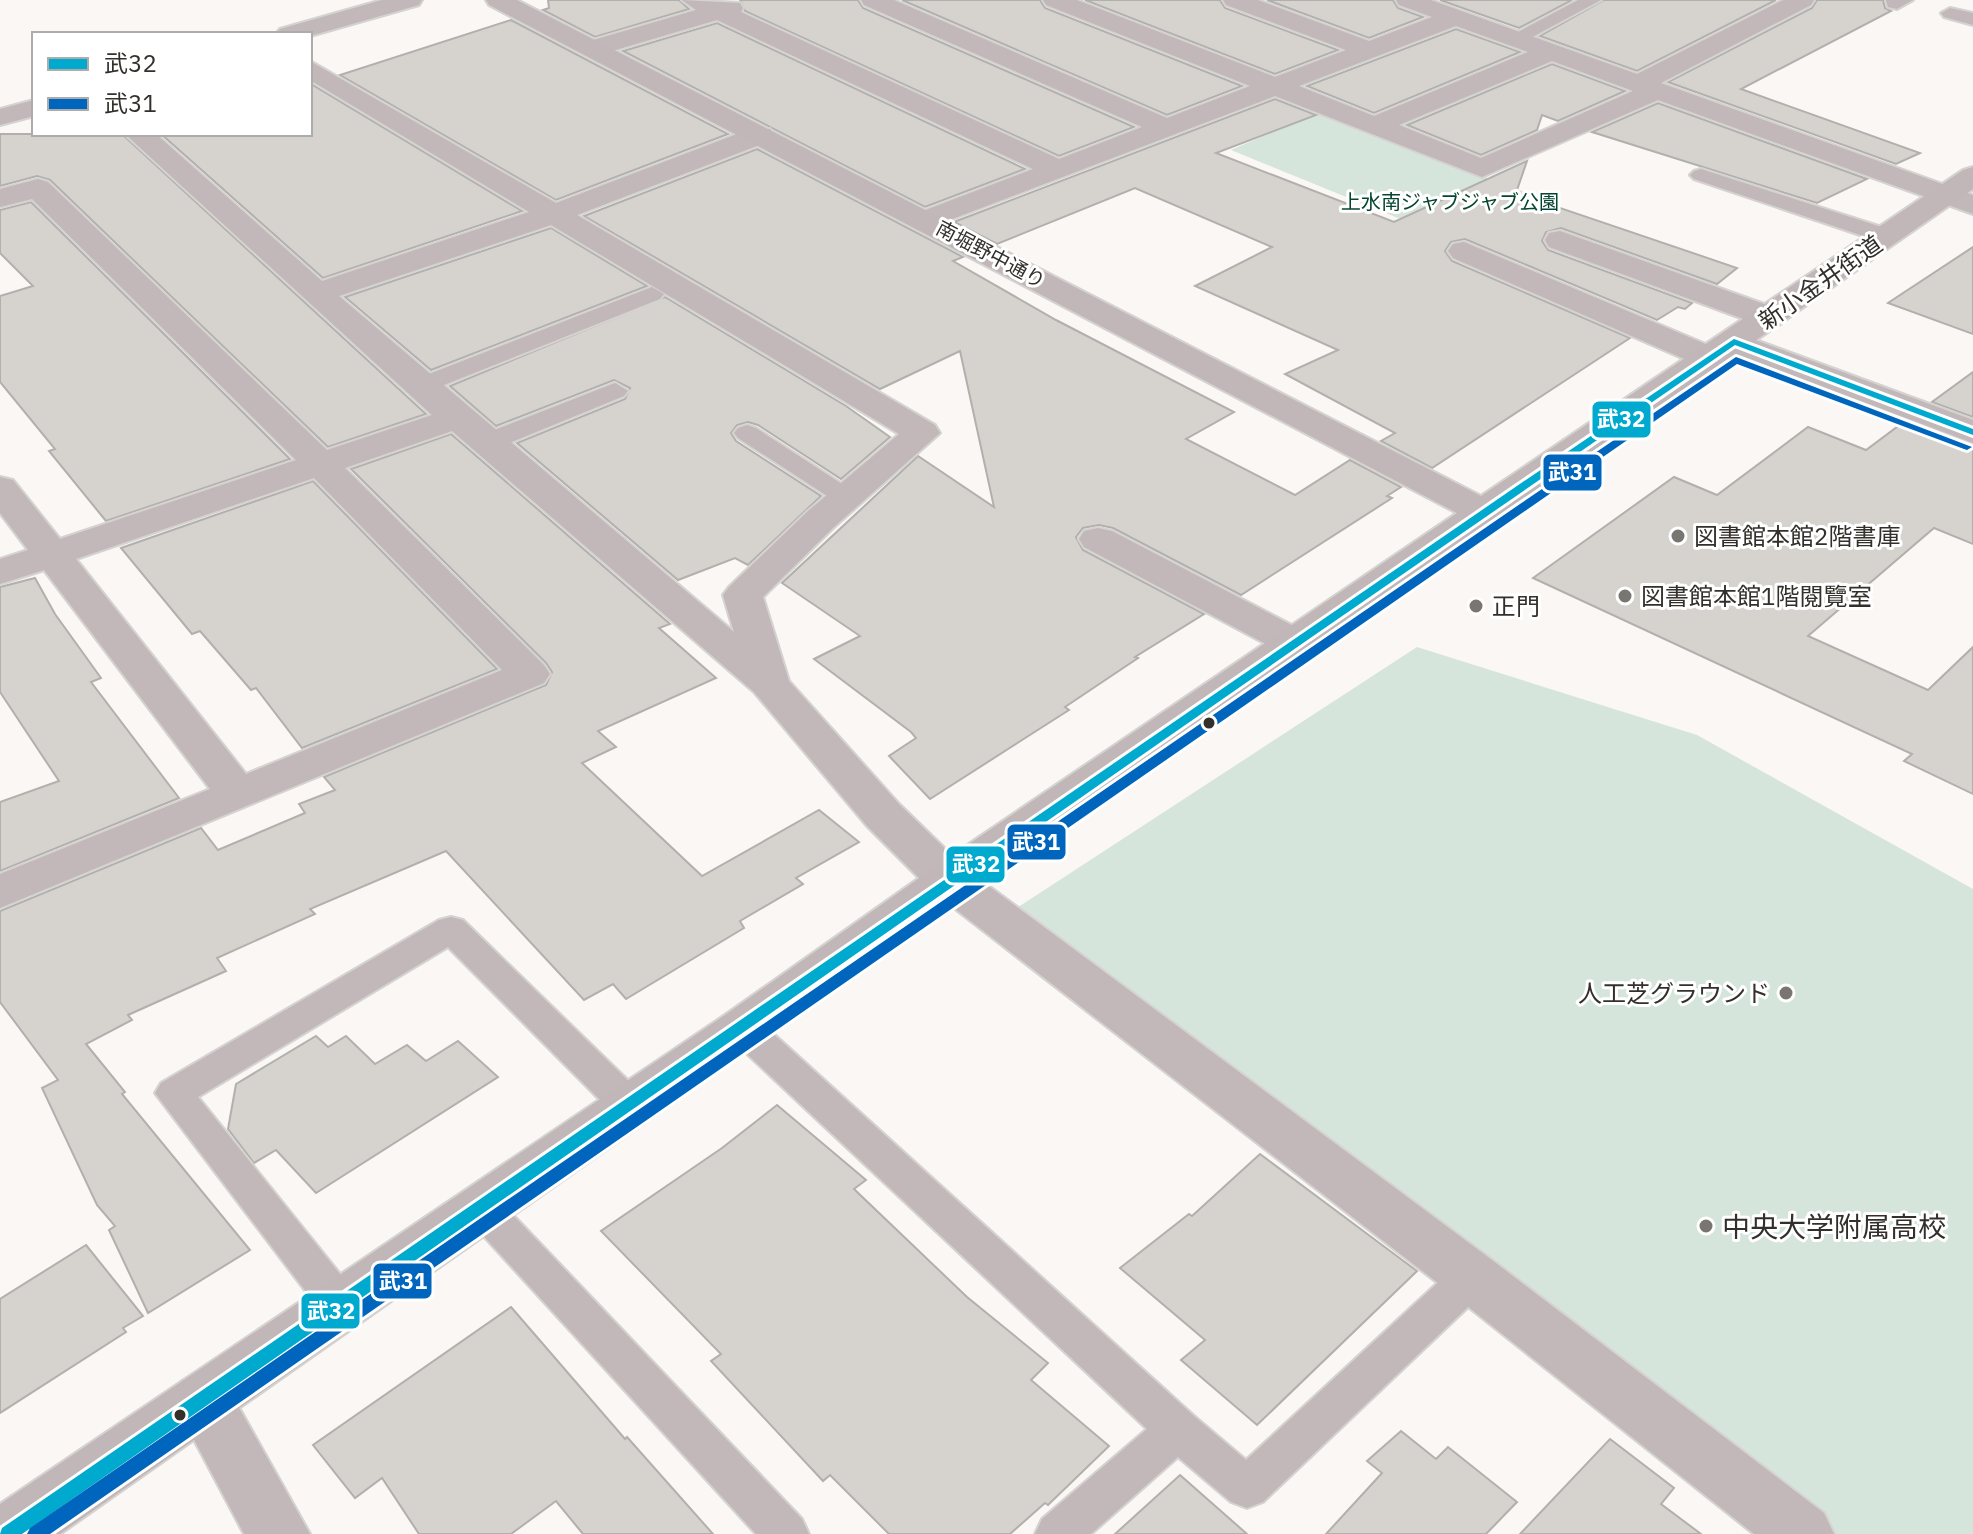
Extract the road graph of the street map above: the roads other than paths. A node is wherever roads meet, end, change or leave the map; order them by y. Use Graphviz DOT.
graph roads {
  1 [pos="410,0"];
  2 [pos="498,0"];
  3 [pos="694,0"];
  4 [pos="761,0"];
  5 [pos="873,0"];
  6 [pos="1055,0"];
  7 [pos="1235,0"];
  8 [pos="1408,0"];
  9 [pos="1592,0"];
  10 [pos="1802,0"];
  11 [pos="719,12"];
  12 [pos="1950,13"];
  13 [pos="1456,17"];
  14 [pos="1973,19"];
  15 [pos="296,32"];
  16 [pos="1514,39"];
  17 [pos="592,49"];
  18 [pos="1369,50"];
  19 [pos="1551,52"];
  20 [pos="312,70"];
  21 [pos="1273,87"];
  22 [pos="1647,87"];
  23 [pos="32,109"];
  24 [pos="0,117"];
  25 [pos="1373,126"];
  26 [pos="1165,127"];
  27 [pos="760,135"];
  28 [pos="141,136"];
  29 [pos="1057,169"];
  30 [pos="1701,175"];
  31 [pos="1973,176"];
  32 [pos="0,198"];
  33 [pos="1959,200"];
  34 [pos="556,213"];
  35 [pos="926,220"];
  36 [pos="1886,236"];
  37 [pos="1560,240"];
  38 [pos="1464,251"];
  39 [pos="318,293"];
  40 [pos="652,294"];
  41 [pos="1769,317"];
  42 [pos="1722,350"];
  43 [pos="420,386"];
  44 [pos="615,391"];
  45 [pos="536,393"];
  46 [pos="560,411"];
  47 [pos="457,418"];
  48 [pos="1973,432"];
  49 [pos="747,433"];
  50 [pos="488,442"];
  51 [pos="322,465"];
  52 [pos="0,488"];
  53 [pos="848,497"];
  54 [pos="1483,512"];
  55 [pos="1098,539"];
  56 [pos="52,554"];
  57 [pos="0,572"];
  58 [pos="1293,642"];
  59 [pos="769,683"];
  60 [pos="237,793"];
  61 [pos="949,880"];
  62 [pos="0,892"];
  63 [pos="743,1028"];
  64 [pos="630,1106"];
  65 [pos="482,1208"];
  66 [pos="1472,1277"];
  67 [pos="341,1306"];
  68 [pos="203,1400"];
  69 [pos="1178,1430"];
  70 [pos="8,1534"];
  71 [pos="278,1534"];
  72 [pos="786,1534"];
  73 [pos="1058,1534"];
  74 [pos="1802,1534"];
  1 -- 15 [label="street"];
  2 -- 17 [label="main road, 南堀野中通り"];
  3 -- 11 [label="street"];
  4 -- 11 [label="street"];
  5 -- 26 [label="street"];
  6 -- 21 [label="street"];
  7 -- 18 [label="street"];
  8 -- 13 [label="street"];
  9 -- 16 [label="lane"];
  10 -- 22 [label="street"];
  11 -- 17 [label="street"];
  11 -- 29 [label="street"];
  12 -- 14 [label="lane"];
  13 -- 16 [label="street"];
  13 -- 18 [label="street"];
  16 -- 19 [label="street"];
  17 -- 27 [label="main road, 南堀野中通り"];
  18 -- 21 [label="street"];
  19 -- 22 [label="street"];
  19 -- 25 [label="street"];
  20 -- 34 [label="street"];
  21 -- 25 [label="street"];
  21 -- 26 [label="street"];
  22 -- 25 [label="street"];
  22 -- 33 [label="street"];
  23 -- 24 [label="street"];
  26 -- 29 [label="street"];
  27 -- 34 [label="street"];
  27 -- 35 [label="main road, 南堀野中通り"];
  28 -- 39 [label="street"];
  29 -- 35 [label="street"];
  30 -- 36 [label="lane"];
  31 -- 33 [label="main road, 新小金井街道"];
  32 -- 51 [label="street"];
  33 -- 36 [label="main road, 新小金井街道"];
  34 -- 39 [label="street"];
  34 -- 53 [label="street"];
  35 -- 54 [label="main road, 南堀野中通り"];
  36 -- 41 [label="main road, 新小金井街道"];
  37 -- 41 [label="street"];
  38 -- 42 [label="street"];
  39 -- 43 [label="street"];
  40 -- 43 [label="lane"];
  41 -- 42 [label="main road, 新小金井街道"];
  42 -- 48 [label="street"];
  42 -- 54 [label="main road, 新小金井街道"];
  43 -- 47 [label="street"];
  44 -- 46 [label="lane"];
  45 -- 46 [label="lane"];
  46 -- 50 [label="lane"];
  47 -- 50 [label="street"];
  47 -- 51 [label="street"];
  49 -- 53 [label="lane"];
  50 -- 59 [label="street"];
  51 -- 56 [label="street"];
  51 -- 60 [label="street"];
  52 -- 56 [label="street"];
  53 -- 59 [label="street"];
  54 -- 58 [label="main road, 新小金井街道"];
  55 -- 58 [label="street"];
  56 -- 57 [label="street"];
  56 -- 60 [label="street"];
  58 -- 61 [label="main road, 新小金井街道"];
  59 -- 61 [label="street"];
  60 -- 62 [label="street"];
  61 -- 63 [label="main road, 新小金井街道"];
  61 -- 66 [label="street"];
  63 -- 64 [label="main road, 新小金井街道"];
  63 -- 69 [label="lane"];
  64 -- 65 [label="main road, 新小金井街道"];
  64 -- 67 [label="lane"];
  65 -- 67 [label="main road, 新小金井街道"];
  65 -- 72 [label="lane"];
  66 -- 69 [label="lane"];
  66 -- 74 [label="street"];
  67 -- 68 [label="main road, 新小金井街道"];
  68 -- 70 [label="main road, 新小金井街道"];
  68 -- 71 [label="street"];
  69 -- 73 [label="lane"];
}
